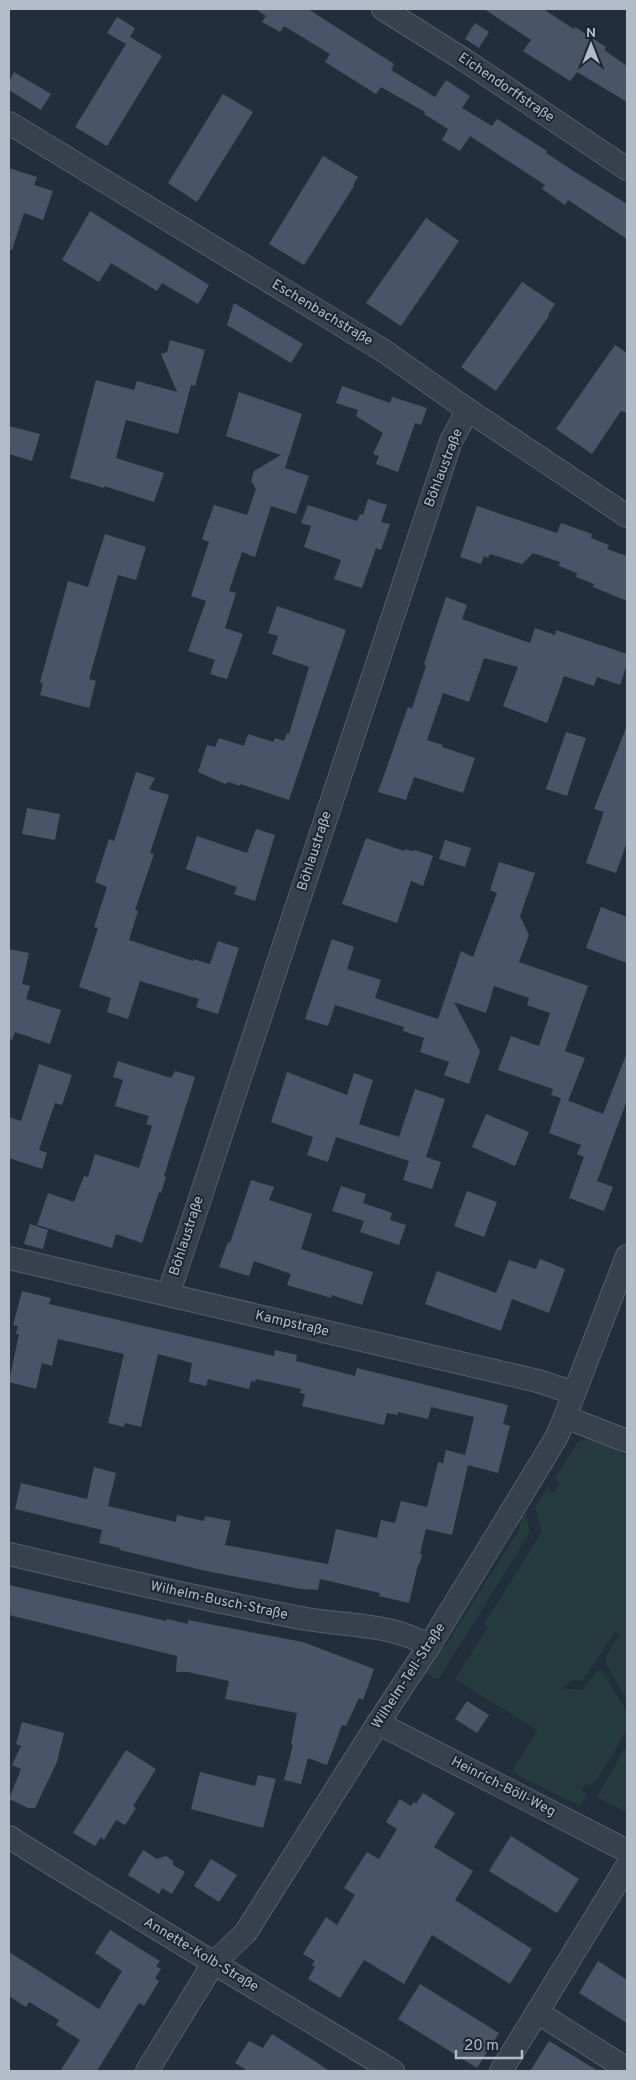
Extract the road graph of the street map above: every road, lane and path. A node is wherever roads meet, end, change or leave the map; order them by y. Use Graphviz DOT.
graph roads {
  1 [pos="383,9"];
  2 [pos="9,123"];
  3 [pos="627,169"];
  4 [pos="468,410"];
  5 [pos="627,516"];
  6 [pos="627,1256"];
  7 [pos="9,1258"];
  8 [pos="168,1295"];
  9 [pos="574,1393"];
  10 [pos="565,1417"];
  11 [pos="627,1441"];
  12 [pos="9,1554"];
  13 [pos="429,1646"];
  14 [pos="378,1723"];
  15 [pos="9,1838"];
  16 [pos="627,1850"];
  17 [pos="627,1866"];
  18 [pos="213,1964"];
  19 [pos="537,2012"];
  20 [pos="627,2069"];
  21 [pos="147,2071"];
  22 [pos="393,2071"];
  23 [pos="501,2071"];
  1 -- 3 [label="street, Eichendorffstraße"];
  2 -- 4 [label="street, Eschenbachstraße"];
  4 -- 5 [label="street, Eschenbachstraße"];
  4 -- 8 [label="street, Böhlaustraße"];
  6 -- 9 [label="street, Wilhelm-Tell-Straße"];
  7 -- 8 [label="street, Kampstraße"];
  8 -- 9 [label="street, Kampstraße"];
  9 -- 10 [label="street, Wilhelm-Tell-Straße"];
  10 -- 11 [label="street"];
  10 -- 13 [label="street, Wilhelm-Tell-Straße"];
  12 -- 13 [label="street, Wilhelm-Busch-Straße"];
  13 -- 14 [label="street, Wilhelm-Tell-Straße"];
  14 -- 16 [label="street, Heinrich-Böll-Weg"];
  14 -- 18 [label="street, Wilhelm-Tell-Straße"];
  15 -- 18 [label="street, Annette-Kolb-Straße"];
  17 -- 19 [label="street"];
  18 -- 21 [label="street, Wilhelm-Tell-Straße"];
  18 -- 22 [label="street, Annette-Kolb-Straße"];
  19 -- 20 [label="street"];
  19 -- 23 [label="street"];
}
